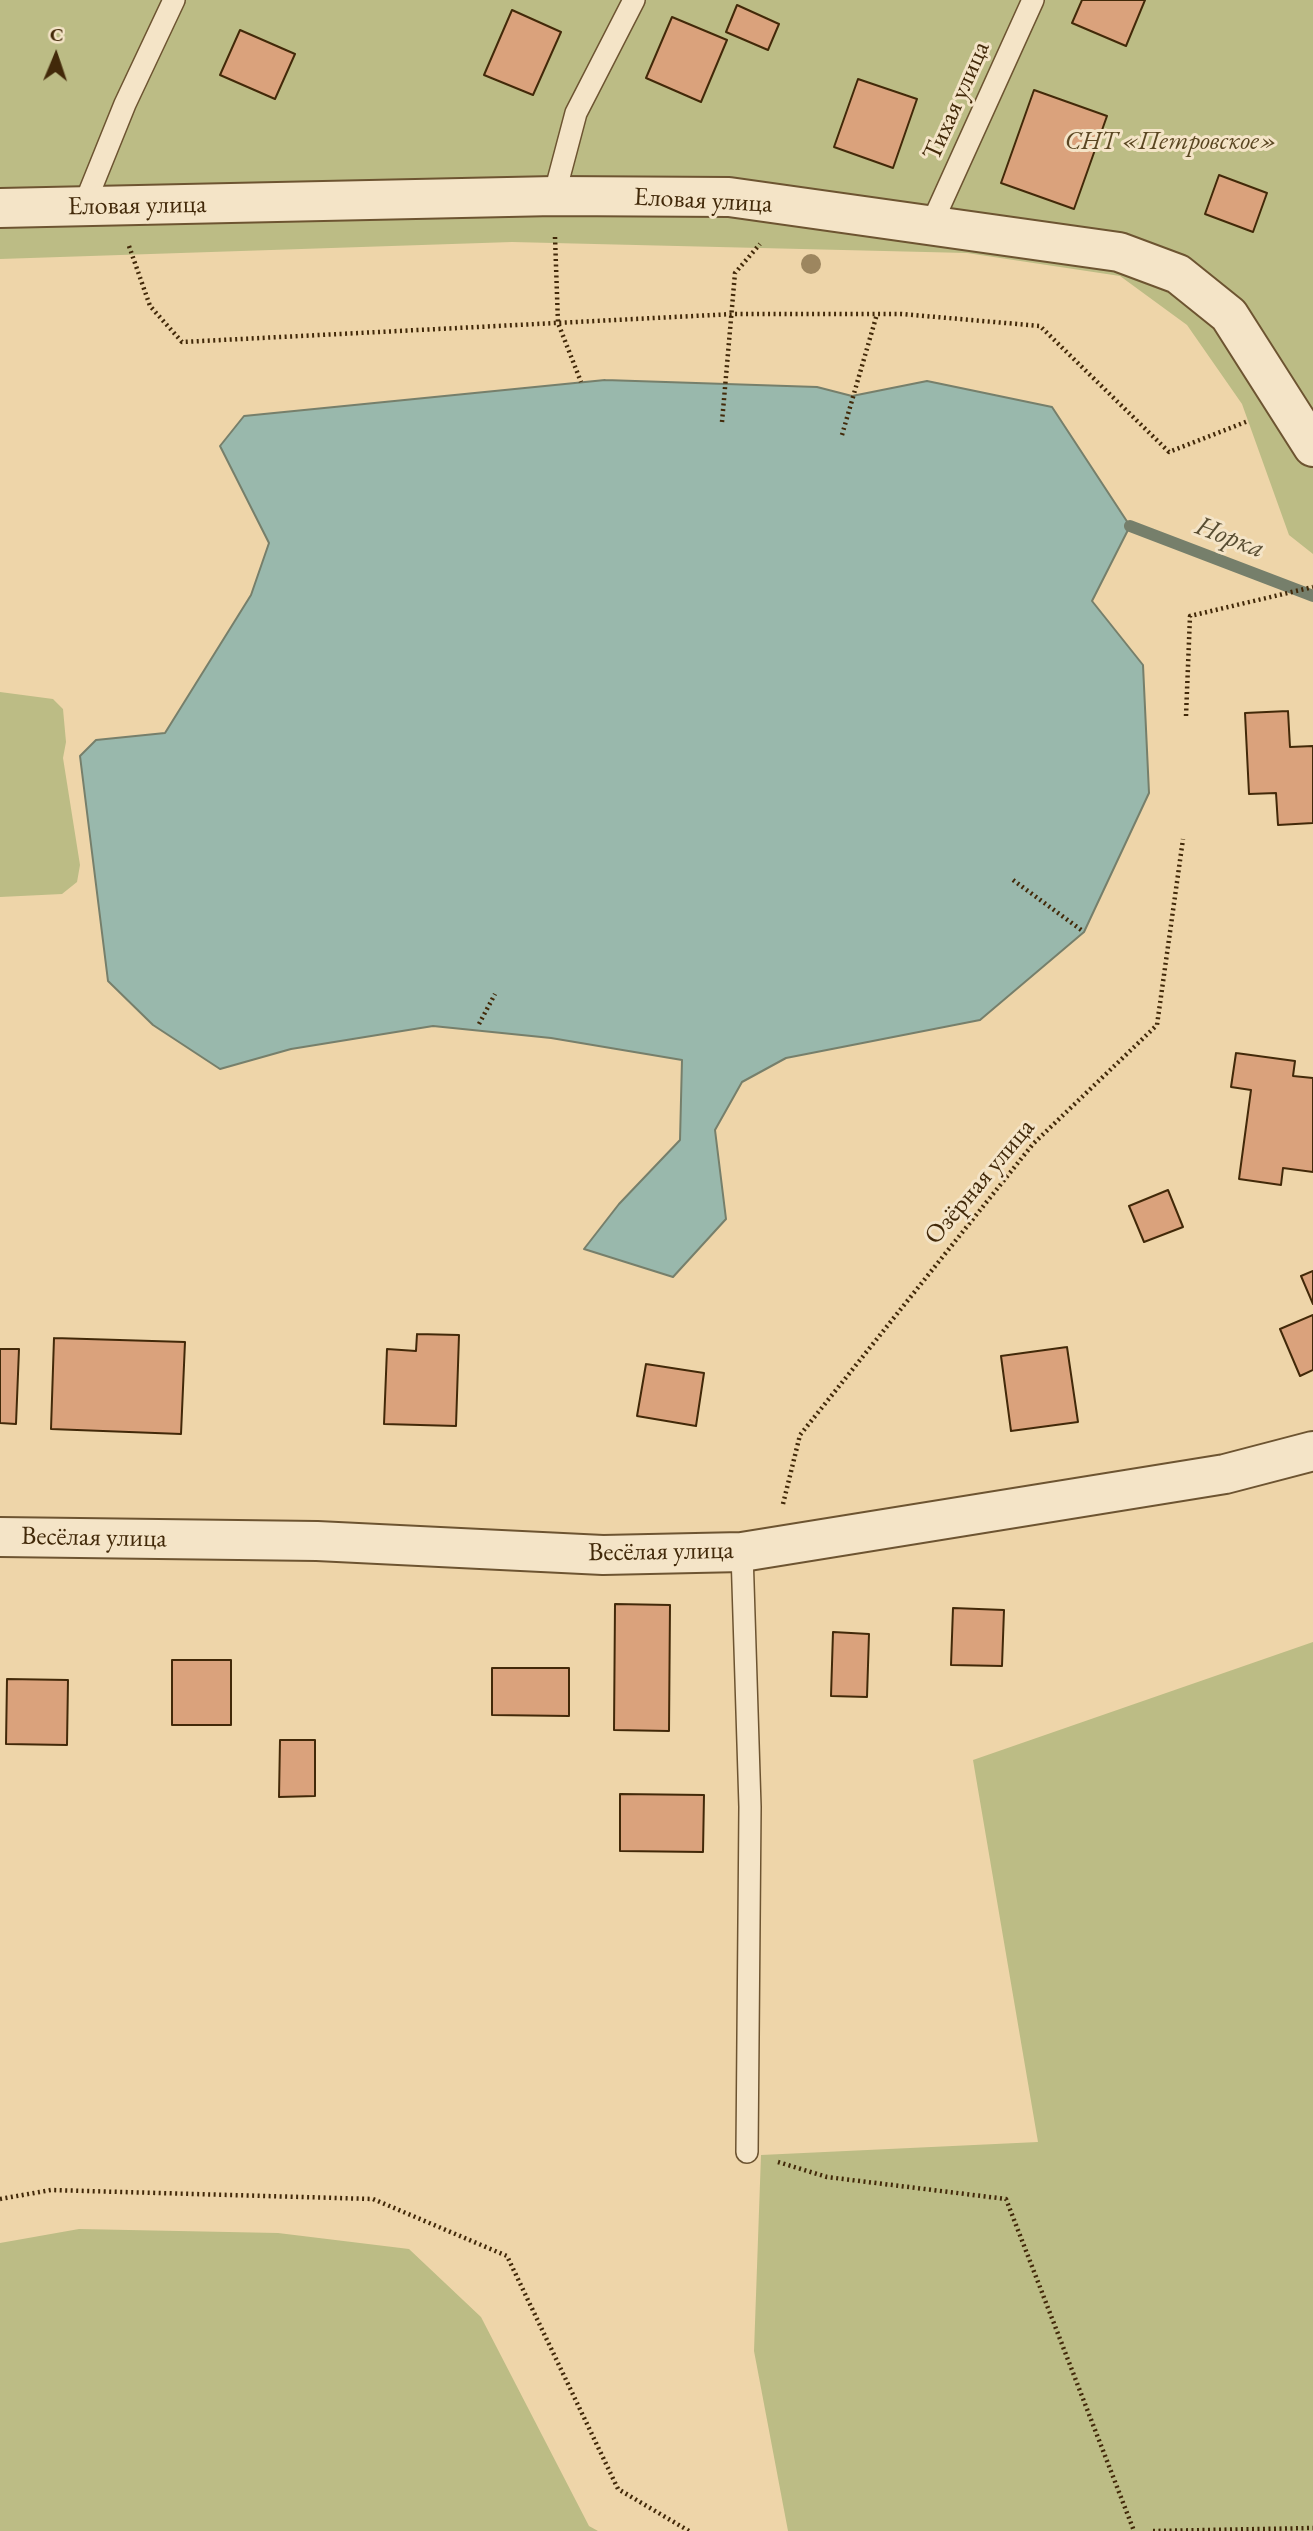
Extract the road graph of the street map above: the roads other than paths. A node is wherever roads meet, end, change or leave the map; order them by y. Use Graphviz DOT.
graph roads {
  1 [pos="174,0"];
  2 [pos="634,0"];
  3 [pos="1033,0"];
  4 [pos="554,196"];
  5 [pos="0,208"];
  6 [pos="83,208"];
  7 [pos="932,225"];
  8 [pos="1302,418"];
  9 [pos="1313,1451"];
  10 [pos="0,1537"];
  11 [pos="757,1548"];
  12 [pos="747,2152"];
  1 -- 6 [label="lane"];
  2 -- 4 [label="lane"];
  3 -- 7 [label="lane, Тихая улица"];
  4 -- 6 [label="street, Еловая улица"];
  4 -- 7 [label="street, Еловая улица"];
  5 -- 6 [label="street, Еловая улица"];
  7 -- 8 [label="street, Еловая улица"];
  9 -- 11 [label="street, Весёлая улица"];
  10 -- 11 [label="street, Весёлая улица"];
  11 -- 12 [label="lane"];
}
